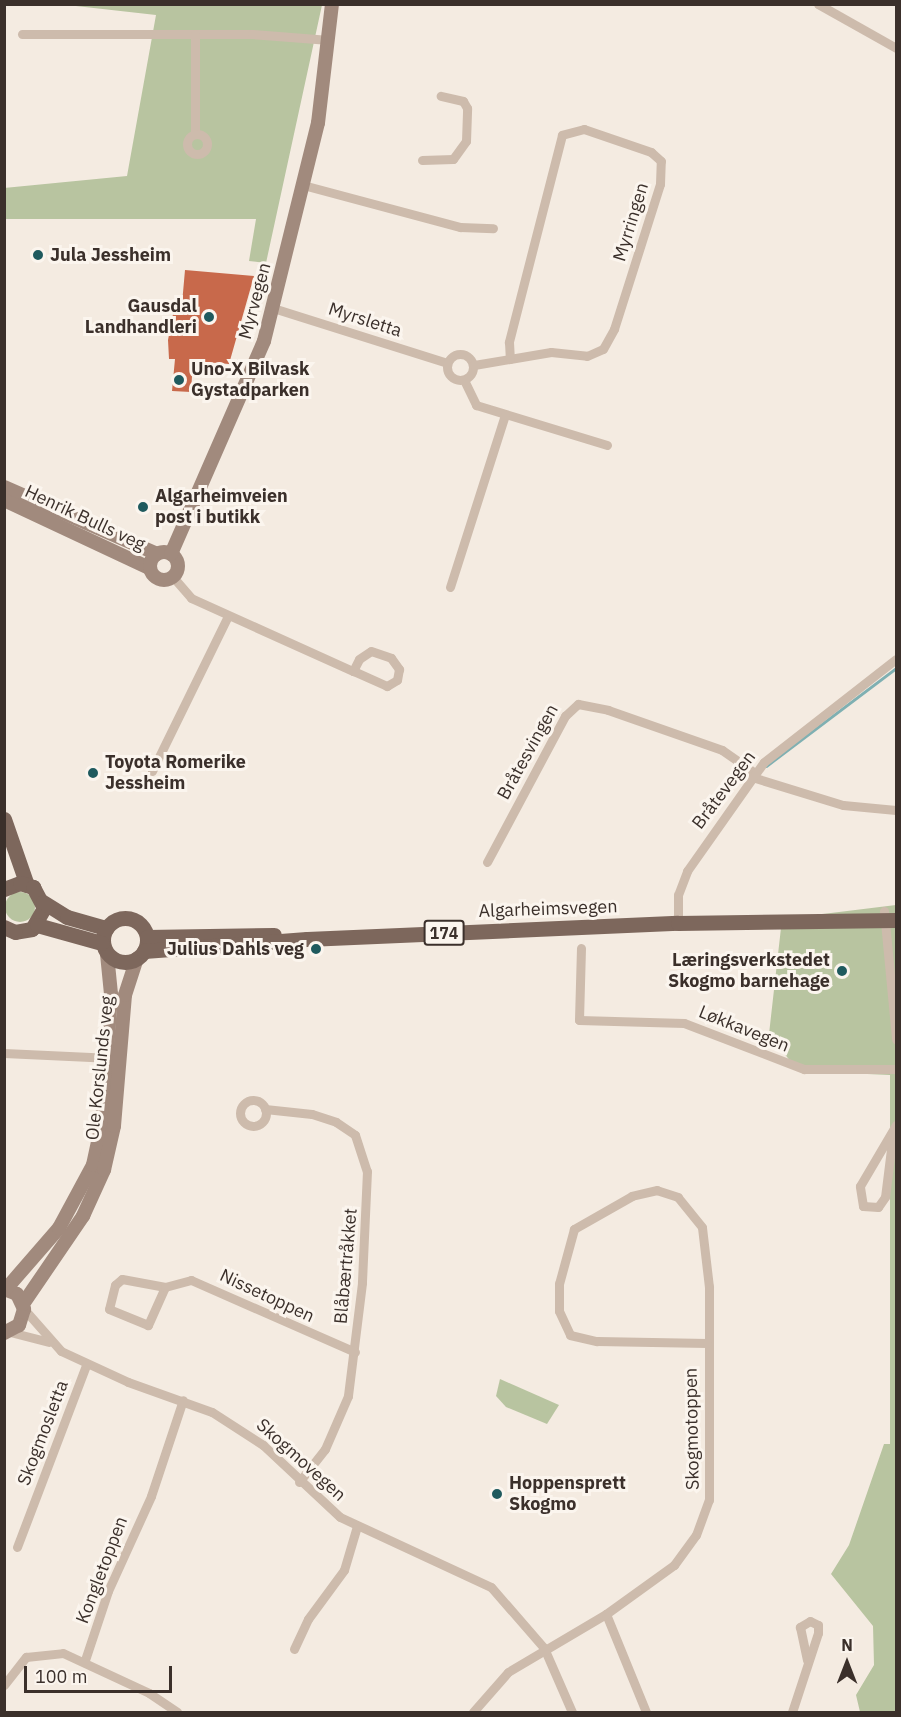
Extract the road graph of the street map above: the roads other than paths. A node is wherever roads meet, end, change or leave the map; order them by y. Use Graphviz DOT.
graph roads {
  1 [pos="332,4"];
  2 [pos="818,4"];
  3 [pos="22,34"];
  4 [pos="195,34"];
  5 [pos="329,40"];
  6 [pos="897,48"];
  7 [pos="441,96"];
  8 [pos="195,134"];
  9 [pos="422,160"];
  10 [pos="303,185"];
  11 [pos="493,228"];
  12 [pos="273,308"];
  13 [pos="510,359"];
  14 [pos="447,363"];
  15 [pos="474,365"];
  16 [pos="464,380"];
  17 [pos="506,415"];
  18 [pos="607,445"];
  19 [pos="4,487"];
  20 [pos="4,500"];
  21 [pos="164,554"];
  22 [pos="149,568"];
  23 [pos="173,577"];
  24 [pos="450,587"];
  25 [pos="228,616"];
  26 [pos="897,659"];
  27 [pos="353,671"];
  28 [pos="152,771"];
  29 [pos="754,775"];
  30 [pos="897,810"];
  31 [pos="4,819"];
  32 [pos="487,862"];
  33 [pos="27,885"];
  34 [pos="4,889"];
  35 [pos="44,902"];
  36 [pos="891,916"];
  37 [pos="678,923"];
  38 [pos="37,925"];
  39 [pos="6,930"];
  40 [pos="105,942"];
  41 [pos="581,948"];
  42 [pos="142,949"];
  43 [pos="897,1039"];
  44 [pos="4,1053"];
  45 [pos="114,1058"];
  46 [pos="897,1069"];
  47 [pos="265,1109"];
  48 [pos="895,1129"];
  49 [pos="165,1287"];
  50 [pos="5,1289"];
  51 [pos="24,1306"];
  52 [pos="7,1332"];
  53 [pos="49,1342"];
  54 [pos="707,1343"];
  55 [pos="355,1352"];
  56 [pos="86,1365"];
  57 [pos="183,1400"];
  58 [pos="299,1482"];
  59 [pos="357,1526"];
  60 [pos="17,1547"];
  61 [pos="606,1614"];
  62 [pos="544,1648"];
  63 [pos="294,1649"];
  64 [pos="85,1660"];
  65 [pos="807,1660"];
  66 [pos="4,1685"];
  67 [pos="177,1713"];
  68 [pos="473,1713"];
  69 [pos="572,1713"];
  70 [pos="645,1713"];
  71 [pos="792,1713"];
  1 -- 5 [label="street, Myrvegen"];
  2 -- 6 [label="street"];
  3 -- 4 [label="street"];
  4 -- 5 [label="street"];
  4 -- 8 [label="street"];
  5 -- 10 [label="street, Myrvegen"];
  7 -- 9 [label="street"];
  10 -- 11 [label="street"];
  10 -- 12 [label="street, Myrvegen"];
  12 -- 14 [label="street, Myrsletta"];
  12 -- 21 [label="street, Myrvegen"];
  13 -- 13 [label="street, Myrringen"];
  13 -- 15 [label="street, Myrringen"];
  14 -- 15 [label="street"];
  14 -- 16 [label="street"];
  15 -- 16 [label="street"];
  16 -- 17 [label="street"];
  17 -- 18 [label="street"];
  17 -- 24 [label="street"];
  19 -- 21 [label="street, Henrik Bulls veg"];
  20 -- 22 [label="street, Henrik Bulls veg"];
  21 -- 22 [label="street, Myrvegen"];
  21 -- 23 [label="street"];
  22 -- 23 [label="street, Henrik Bulls veg"];
  23 -- 25 [label="street"];
  25 -- 27 [label="street"];
  25 -- 28 [label="street"];
  26 -- 29 [label="street, Bråtevegen"];
  27 -- 27 [label="street"];
  29 -- 30 [label="street"];
  29 -- 32 [label="street, Bråtesvingen"];
  29 -- 37 [label="street, Bråtevegen"];
  31 -- 33 [label="main road, 174"];
  33 -- 34 [label="main road"];
  33 -- 35 [label="main road, 174"];
  35 -- 38 [label="main road"];
  35 -- 40 [label="main road, 174"];
  36 -- 37 [label="main road, Algarheimsvegen / 174"];
  36 -- 43 [label="street"];
  37 -- 42 [label="main road, Algarheimsvegen / 174"];
  38 -- 39 [label="main road, 174"];
  38 -- 40 [label="main road, 174"];
  40 -- 42 [label="main road, 174"];
  40 -- 42 [label="main road"];
  40 -- 45 [label="street, Ole Korslunds veg"];
  41 -- 46 [label="street, Løkkavegen"];
  42 -- 45 [label="street, Ole Korslunds veg"];
  44 -- 45 [label="street"];
  45 -- 50 [label="street, Ole Korslunds veg"];
  45 -- 51 [label="street, Ole Korslunds veg"];
  47 -- 55 [label="street, Blåbærtråkket"];
  48 -- 48 [label="street"];
  49 -- 49 [label="street, Nissetoppen"];
  49 -- 55 [label="street, Nissetoppen"];
  50 -- 51 [label="street"];
  51 -- 52 [label="street, Ole Korslunds veg"];
  51 -- 53 [label="street, Skogmovegen"];
  52 -- 53 [label="street, Skogmovegen"];
  53 -- 56 [label="street, Skogmovegen"];
  54 -- 54 [label="street, Skogmotoppen"];
  54 -- 61 [label="street, Skogmotoppen"];
  55 -- 58 [label="street, Blåbærtråkket"];
  56 -- 57 [label="street, Skogmovegen"];
  56 -- 60 [label="street, Skogmosletta"];
  57 -- 58 [label="street, Skogmovegen"];
  57 -- 64 [label="street, Kongletoppen"];
  58 -- 59 [label="street, Skogmovegen"];
  59 -- 62 [label="street, Skogmovegen"];
  59 -- 63 [label="street"];
  61 -- 62 [label="street, Skogmotoppen"];
  61 -- 70 [label="street"];
  62 -- 68 [label="street, Skogmotoppen"];
  62 -- 69 [label="street, Skogmovegen"];
  64 -- 66 [label="street"];
  64 -- 67 [label="street"];
  65 -- 71 [label="street"];
}
